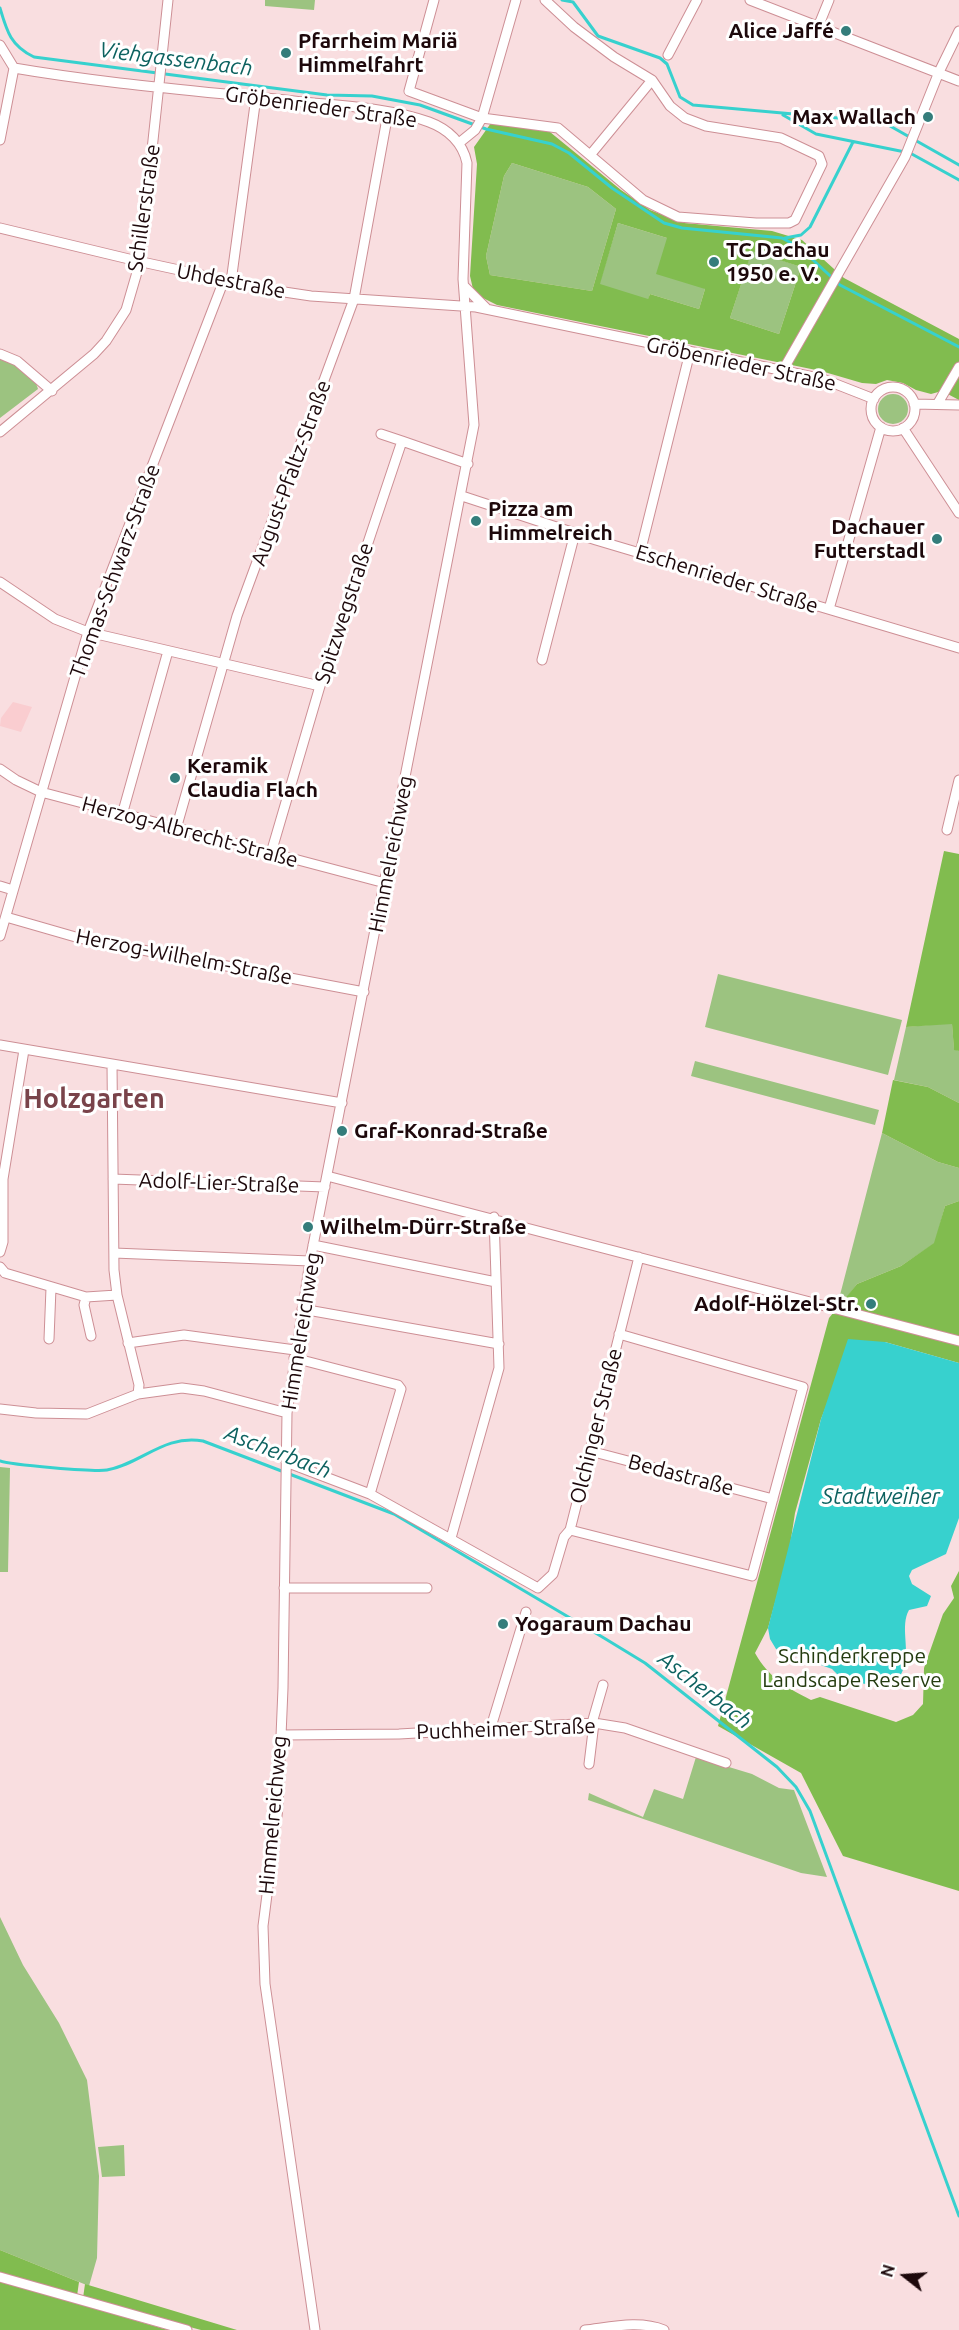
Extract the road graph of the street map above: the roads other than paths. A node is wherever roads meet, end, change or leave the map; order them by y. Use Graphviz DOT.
graph roads {
  1 [pos="168,0"];
  2 [pos="434,0"];
  3 [pos="516,0"];
  4 [pos="545,0"];
  5 [pos="697,0"];
  6 [pos="750,0"];
  7 [pos="829,0"];
  8 [pos="818,27"];
  9 [pos="959,31"];
  10 [pos="0,45"];
  11 [pos="668,55"];
  12 [pos="14,68"];
  13 [pos="939,72"];
  14 [pos="652,80"];
  15 [pos="959,81"];
  16 [pos="160,84"];
  17 [pos="256,97"];
  18 [pos="388,112"];
  19 [pos="479,124"];
  20 [pos="0,140"];
  21 [pos="459,143"];
  22 [pos="591,154"];
  23 [pos="0,228"];
  24 [pos="140,262"];
  25 [pos="227,281"];
  26 [pos="463,284"];
  27 [pos="354,299"];
  28 [pos="465,307"];
  29 [pos="488,309"];
  30 [pos="690,352"];
  31 [pos="0,354"];
  32 [pos="959,367"];
  33 [pos="783,370"];
  34 [pos="52,391"];
  35 [pos="874,399"];
  36 [pos="938,402"];
  37 [pos="914,404"];
  38 [pos="959,405"];
  39 [pos="881,427"];
  40 [pos="903,428"];
  41 [pos="0,432"];
  42 [pos="381,434"];
  43 [pos="402,441"];
  44 [pos="468,464"];
  45 [pos="462,496"];
  46 [pos="959,513"];
  47 [pos="575,533"];
  48 [pos="640,553"];
  49 [pos="0,582"];
  50 [pos="829,609"];
  51 [pos="88,632"];
  52 [pos="959,648"];
  53 [pos="168,651"];
  54 [pos="542,660"];
  55 [pos="222,664"];
  56 [pos="320,686"];
  57 [pos="0,769"];
  58 [pos="959,780"];
  59 [pos="41,792"];
  60 [pos="957,795"];
  61 [pos="122,815"];
  62 [pos="176,829"];
  63 [pos="947,830"];
  64 [pos="271,853"];
  65 [pos="385,883"];
  66 [pos="0,886"];
  67 [pos="13,890"];
  68 [pos="6,917"];
  69 [pos="0,936"];
  70 [pos="364,992"];
  71 [pos="0,1045"];
  72 [pos="24,1050"];
  73 [pos="112,1064"];
  74 [pos="342,1103"];
  75 [pos="327,1176"];
  76 [pos="113,1179"];
  77 [pos="325,1187"];
  78 [pos="494,1217"];
  79 [pos="313,1245"];
  80 [pos="0,1252"];
  81 [pos="114,1253"];
  82 [pos="639,1257"];
  83 [pos="310,1261"];
  84 [pos="0,1267"];
  85 [pos="496,1282"];
  86 [pos="51,1288"];
  87 [pos="117,1295"];
  88 [pos="86,1297"];
  89 [pos="302,1309"];
  90 [pos="619,1334"];
  91 [pos="91,1336"];
  92 [pos="50,1339"];
  93 [pos="959,1341"];
  94 [pos="128,1343"];
  95 [pos="499,1344"];
  96 [pos="295,1354"];
  97 [pos="138,1394"];
  98 [pos="0,1409"];
  99 [pos="287,1413"];
  100 [pos="590,1451"];
  101 [pos="286,1464"];
  102 [pos="370,1494"];
  103 [pos="773,1498"];
  104 [pos="570,1530"];
  105 [pos="451,1538"];
  106 [pos="284,1588"];
  107 [pos="427,1588"];
  108 [pos="526,1612"];
  109 [pos="603,1685"];
  110 [pos="593,1723"];
  111 [pos="491,1727"];
  112 [pos="281,1735"];
  113 [pos="726,1763"];
  114 [pos="589,1764"];
  115 [pos="0,2277"];
  116 [pos="187,2330"];
  117 [pos="315,2330"];
  118 [pos="585,2330"];
  119 [pos="664,2330"];
  1 -- 16 [label="street, Schillerstraße"];
  2 -- 19 [label="street"];
  3 -- 19 [label="street"];
  4 -- 14 [label="street"];
  5 -- 11 [label="street"];
  6 -- 8 [label="street"];
  7 -- 8 [label="street"];
  8 -- 13 [label="street"];
  9 -- 13 [label="street"];
  10 -- 12 [label="street"];
  12 -- 16 [label="street, Gröbenrieder Straße"];
  12 -- 20 [label="street"];
  13 -- 15 [label="street"];
  13 -- 33 [label="street"];
  14 -- 22 [label="street"];
  14 -- 22 [label="street"];
  16 -- 17 [label="street, Gröbenrieder Straße"];
  16 -- 24 [label="street, Schillerstraße"];
  17 -- 18 [label="street, Gröbenrieder Straße"];
  17 -- 25 [label="street, Thomas-Schwarz-Straße"];
  18 -- 21 [label="street, Gröbenrieder Straße"];
  18 -- 27 [label="street, August-Pfaltz-Straße"];
  19 -- 21 [label="street"];
  19 -- 22 [label="street"];
  21 -- 26 [label="street"];
  23 -- 24 [label="street, Uhdestraße"];
  24 -- 25 [label="street, Uhdestraße"];
  24 -- 34 [label="street, Schillerstraße"];
  25 -- 27 [label="street, Uhdestraße"];
  25 -- 51 [label="street, Thomas-Schwarz-Straße"];
  26 -- 28 [label="street"];
  26 -- 29 [label="street"];
  27 -- 28 [label="street, Uhdestraße"];
  27 -- 55 [label="street, August-Pfaltz-Straße"];
  28 -- 29 [label="street, Gröbenrieder Straße"];
  28 -- 44 [label="street, Himmelreichweg"];
  29 -- 30 [label="street, Gröbenrieder Straße"];
  30 -- 33 [label="street, Gröbenrieder Straße"];
  30 -- 48 [label="street"];
  31 -- 34 [label="street"];
  32 -- 36 [label="street"];
  33 -- 35 [label="street, Gröbenrieder Straße"];
  34 -- 41 [label="street, Schillerstraße"];
  35 -- 37 [label="street"];
  35 -- 39 [label="street"];
  36 -- 37 [label="street"];
  36 -- 38 [label="street"];
  37 -- 40 [label="street"];
  39 -- 40 [label="street"];
  39 -- 50 [label="street"];
  40 -- 46 [label="street"];
  42 -- 43 [label="street"];
  43 -- 44 [label="street"];
  43 -- 56 [label="street, Spitzwegstraße"];
  44 -- 45 [label="street, Himmelreichweg"];
  45 -- 47 [label="street, Eschenrieder Straße"];
  45 -- 65 [label="street, Himmelreichweg"];
  47 -- 48 [label="street, Eschenrieder Straße"];
  47 -- 54 [label="street"];
  48 -- 50 [label="street, Eschenrieder Straße"];
  49 -- 51 [label="street"];
  50 -- 52 [label="street, Eschenrieder Straße"];
  51 -- 53 [label="street"];
  51 -- 59 [label="street, Thomas-Schwarz-Straße"];
  53 -- 55 [label="street"];
  53 -- 61 [label="street"];
  55 -- 56 [label="street"];
  55 -- 62 [label="street, August-Pfaltz-Straße"];
  56 -- 64 [label="street, Spitzwegstraße"];
  57 -- 59 [label="street, Herzog-Albrecht-Straße"];
  58 -- 60 [label="street"];
  59 -- 61 [label="street, Herzog-Albrecht-Straße"];
  59 -- 67 [label="street, Thomas-Schwarz-Straße"];
  60 -- 63 [label="street"];
  61 -- 62 [label="street, Herzog-Albrecht-Straße"];
  62 -- 64 [label="street, Herzog-Albrecht-Straße"];
  64 -- 65 [label="street, Herzog-Albrecht-Straße"];
  65 -- 70 [label="street, Himmelreichweg"];
  66 -- 67 [label="street"];
  67 -- 68 [label="street, Thomas-Schwarz-Straße"];
  68 -- 69 [label="street, Thomas-Schwarz-Straße"];
  68 -- 70 [label="street, Herzog-Wilhelm-Straße"];
  70 -- 74 [label="street, Himmelreichweg"];
  71 -- 72 [label="street"];
  72 -- 73 [label="street"];
  72 -- 80 [label="street"];
  73 -- 74 [label="street"];
  73 -- 76 [label="street"];
  74 -- 75 [label="street, Himmelreichweg"];
  75 -- 77 [label="street, Himmelreichweg"];
  75 -- 78 [label="street"];
  76 -- 77 [label="street, Adolf-Lier-Straße"];
  76 -- 81 [label="street"];
  77 -- 79 [label="street, Himmelreichweg"];
  78 -- 82 [label="street"];
  78 -- 85 [label="street"];
  79 -- 83 [label="street, Himmelreichweg"];
  79 -- 85 [label="street"];
  81 -- 83 [label="street"];
  81 -- 87 [label="street"];
  82 -- 90 [label="street, Olchinger Straße"];
  82 -- 93 [label="street"];
  83 -- 89 [label="street, Himmelreichweg"];
  84 -- 86 [label="street"];
  85 -- 95 [label="street"];
  86 -- 88 [label="street"];
  86 -- 92 [label="street"];
  87 -- 88 [label="street"];
  87 -- 94 [label="street"];
  88 -- 91 [label="street"];
  89 -- 95 [label="street"];
  89 -- 96 [label="street, Himmelreichweg"];
  90 -- 100 [label="street, Olchinger Straße"];
  90 -- 103 [label="street"];
  94 -- 96 [label="street"];
  94 -- 97 [label="street"];
  95 -- 105 [label="street"];
  96 -- 99 [label="street, Himmelreichweg"];
  96 -- 102 [label="street"];
  97 -- 98 [label="street"];
  97 -- 99 [label="street"];
  99 -- 101 [label="street, Himmelreichweg"];
  100 -- 103 [label="street, Bedastraße"];
  100 -- 104 [label="street, Olchinger Straße"];
  101 -- 102 [label="street"];
  101 -- 106 [label="street, Himmelreichweg"];
  102 -- 105 [label="street"];
  103 -- 104 [label="street"];
  104 -- 105 [label="street, Olchinger Straße"];
  106 -- 107 [label="street"];
  106 -- 112 [label="street, Himmelreichweg"];
  108 -- 111 [label="street"];
  109 -- 110 [label="street"];
  110 -- 111 [label="street, Puchheimer Straße"];
  110 -- 113 [label="street, Puchheimer Straße"];
  110 -- 114 [label="street"];
  111 -- 112 [label="street, Puchheimer Straße"];
  112 -- 117 [label="street, Himmelreichweg"];
  115 -- 116 [label="street"];
  118 -- 119 [label="street"];
}
